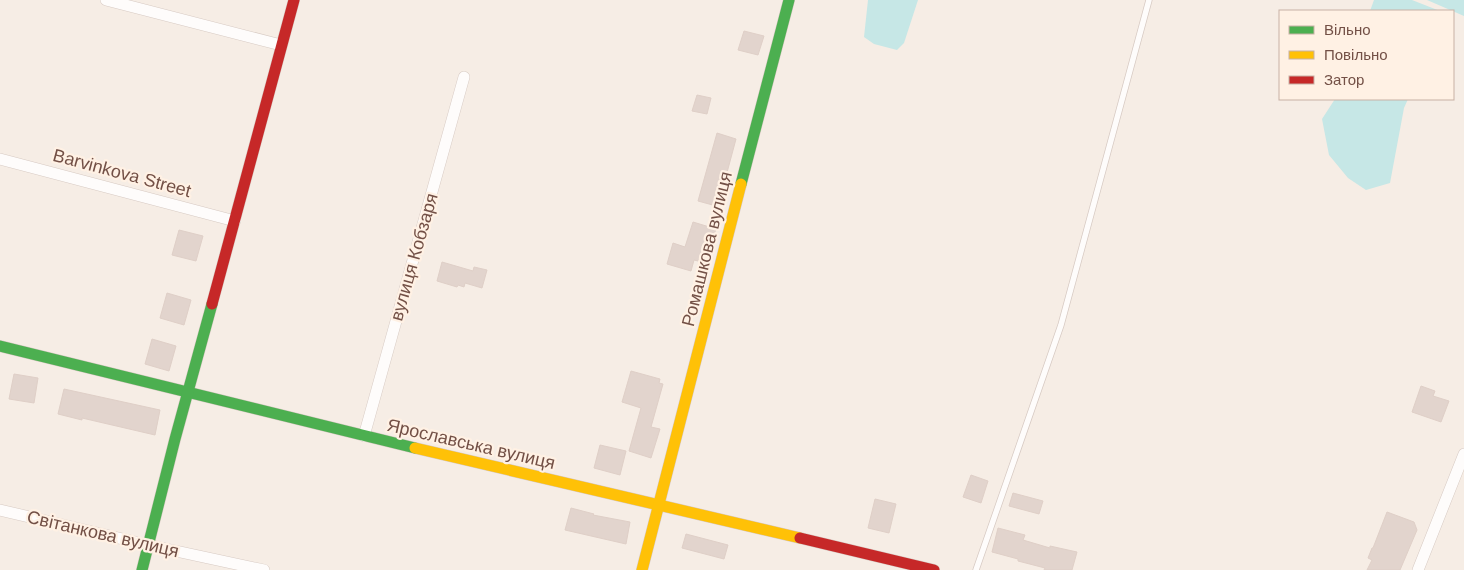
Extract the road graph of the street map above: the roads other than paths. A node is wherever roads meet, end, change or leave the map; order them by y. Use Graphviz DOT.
graph roads {
  1 [pos="106,0"];
  2 [pos="294,0"];
  3 [pos="789,0"];
  4 [pos="1148,0"];
  5 [pos="281,44"];
  6 [pos="464,77"];
  7 [pos="0,159"];
  8 [pos="235,221"];
  9 [pos="0,346"];
  10 [pos="186,393"];
  11 [pos="364,436"];
  12 [pos="1464,454"];
  13 [pos="658,506"];
  14 [pos="0,510"];
  15 [pos="148,545"];
  16 [pos="142,570"];
  17 [pos="264,570"];
  18 [pos="642,570"];
  19 [pos="934,570"];
  20 [pos="976,570"];
  21 [pos="1418,570"];
  1 -- 5 [label="street"];
  2 -- 5 [label="street"];
  3 -- 13 [label="street, Ромашкова вулиця"];
  4 -- 20 [label="lane"];
  5 -- 8 [label="street"];
  6 -- 11 [label="street, вулиця Кобзаря"];
  7 -- 8 [label="street, Barvinkova Street"];
  8 -- 10 [label="street"];
  9 -- 10 [label="street, Ярославська вулиця"];
  10 -- 11 [label="street, Ярославська вулиця"];
  10 -- 15 [label="street"];
  11 -- 13 [label="street, Ярославська вулиця"];
  12 -- 21 [label="street"];
  13 -- 18 [label="street, Ромашкова вулиця"];
  13 -- 19 [label="street, Ярославська вулиця"];
  14 -- 15 [label="street, Світанкова вулиця"];
  15 -- 16 [label="street"];
  15 -- 17 [label="street, Світанкова вулиця"];
}
